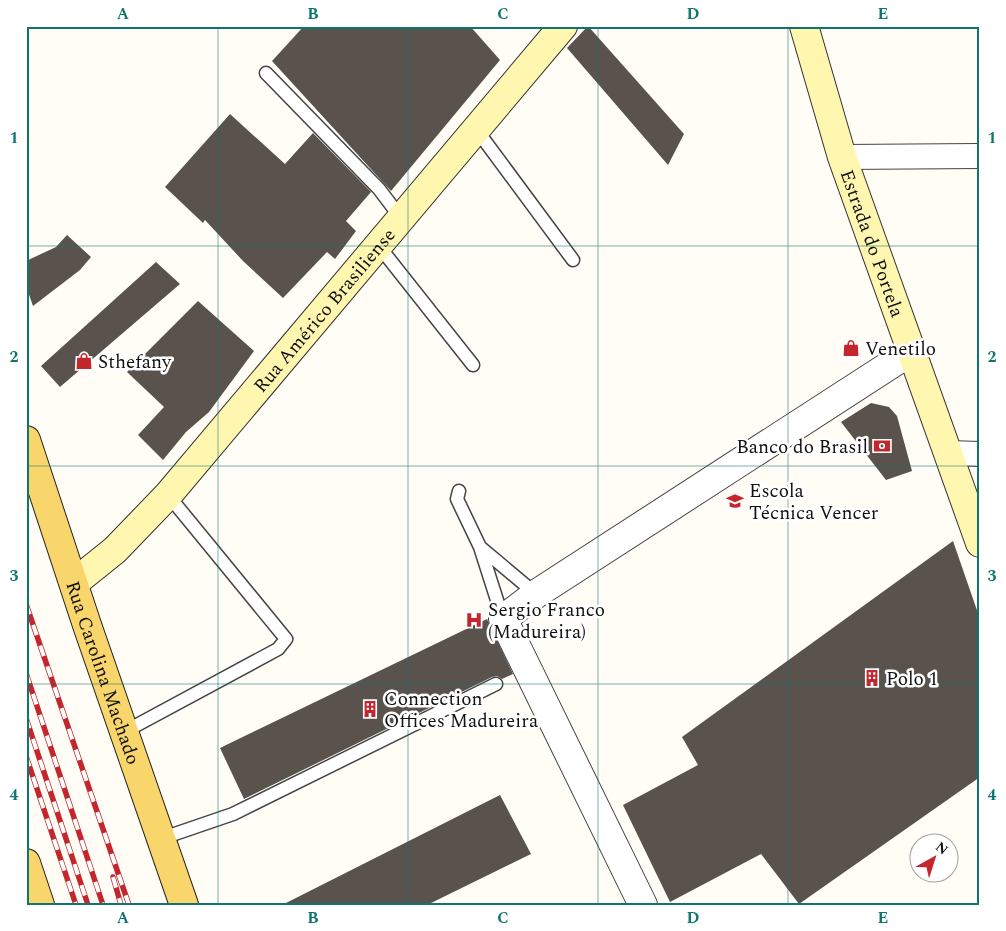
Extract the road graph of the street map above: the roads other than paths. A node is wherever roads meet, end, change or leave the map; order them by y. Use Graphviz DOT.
graph roads {
  1 [pos="563,26"];
  2 [pos="804,26"];
  3 [pos="266,73"];
  4 [pos="476,129"];
  5 [pos="980,156"];
  6 [pos="842,157"];
  7 [pos="401,218"];
  8 [pos="378,245"];
  9 [pos="573,260"];
  10 [pos="910,352"];
  11 [pos="473,365"];
  12 [pos="26,440"];
  13 [pos="948,453"];
  14 [pos="980,454"];
  15 [pos="459,491"];
  16 [pos="168,494"];
  17 [pos="980,542"];
  18 [pos="480,547"];
  19 [pos="74,583"];
  20 [pos="536,594"];
  21 [pos="503,619"];
  22 [pos="496,684"];
  23 [pos="124,732"];
  24 [pos="160,839"];
  25 [pos="26,863"];
  26 [pos="40,905"];
  27 [pos="184,905"];
  28 [pos="643,905"];
  1 -- 4 [label="main road, Rua Américo Brasiliense"];
  2 -- 6 [label="main road, Estrada do Portela"];
  3 -- 7 [label="lane"];
  4 -- 7 [label="main road, Rua Américo Brasiliense"];
  4 -- 9 [label="lane"];
  5 -- 6 [label="street"];
  6 -- 10 [label="main road, Estrada do Portela"];
  7 -- 8 [label="main road, Rua Américo Brasiliense"];
  8 -- 11 [label="lane"];
  8 -- 16 [label="main road, Rua Américo Brasiliense"];
  10 -- 13 [label="main road, Estrada do Portela"];
  10 -- 20 [label="street"];
  12 -- 19 [label="main road, Rua Carolina Machado"];
  13 -- 14 [label="street"];
  13 -- 17 [label="main road, Estrada do Portela"];
  15 -- 18 [label="lane"];
  16 -- 19 [label="main road, Rua Américo Brasiliense"];
  16 -- 23 [label="lane"];
  18 -- 20 [label="lane"];
  18 -- 21 [label="lane"];
  19 -- 23 [label="main road, Rua Carolina Machado"];
  20 -- 21 [label="street"];
  21 -- 28 [label="street"];
  22 -- 24 [label="lane"];
  23 -- 24 [label="main road, Rua Carolina Machado"];
  24 -- 27 [label="main road, Rua Carolina Machado"];
  25 -- 26 [label="main road"];
}
